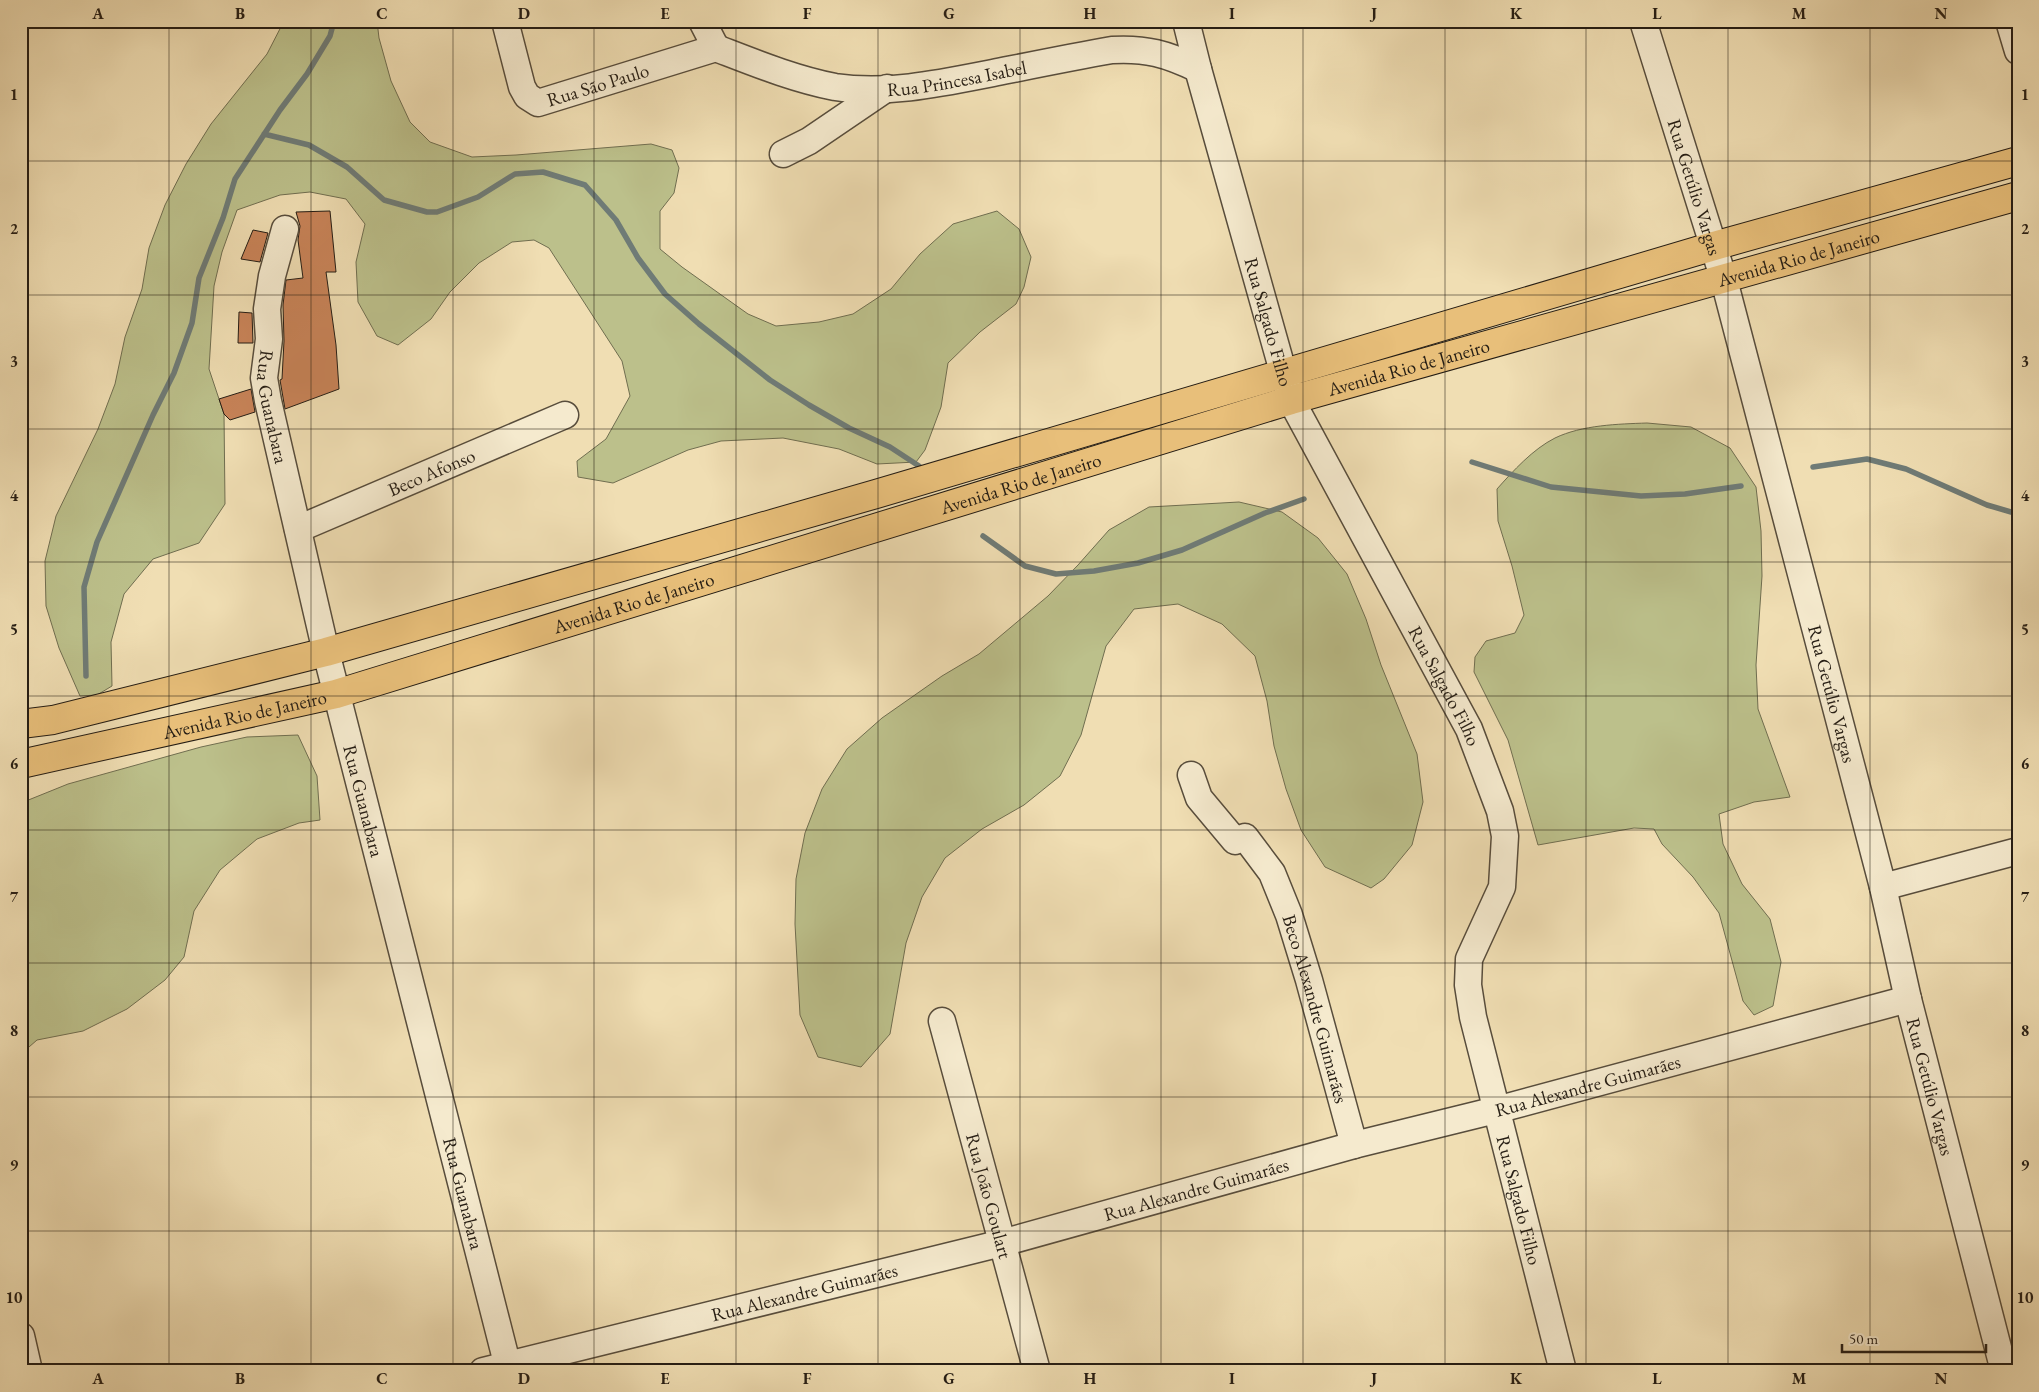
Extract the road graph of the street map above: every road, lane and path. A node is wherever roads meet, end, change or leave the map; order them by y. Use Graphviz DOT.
graph roads {
  1 [pos="505,21"];
  2 [pos="702,21"];
  3 [pos="1186,21"];
  4 [pos="1644,21"];
  5 [pos="2009,21"];
  6 [pos="716,48"];
  7 [pos="2018,51"];
  8 [pos="1198,69"];
  9 [pos="887,88"];
  10 [pos="783,154"];
  11 [pos="2018,161"];
  12 [pos="2018,196"];
  13 [pos="285,229"];
  14 [pos="1714,246"];
  15 [pos="1724,280"];
  16 [pos="1283,372"];
  17 [pos="1291,400"];
  18 [pos="565,415"];
  19 [pos="298,529"];
  20 [pos="326,652"];
  21 [pos="336,694"];
  22 [pos="21,724"];
  23 [pos="21,764"];
  24 [pos="1191,775"];
  25 [pos="2018,852"];
  26 [pos="1883,887"];
  27 [pos="1908,999"];
  28 [pos="942,1021"];
  29 [pos="1496,1110"];
  30 [pos="1354,1146"];
  31 [pos="1002,1243"];
  32 [pos="21,1336"];
  33 [pos="500,1369"];
  34 [pos="29,1371"];
  35 [pos="1037,1371"];
  36 [pos="1563,1371"];
  37 [pos="2004,1371"];
  1 -- 6 [label="street, Rua São Paulo"];
  2 -- 6 [label="street"];
  3 -- 8 [label="street, Rua Salgado Filho"];
  4 -- 14 [label="street, Rua Getúlio Vargas"];
  5 -- 7 [label="street"];
  6 -- 9 [label="street, Rua Princesa Isabel"];
  8 -- 9 [label="street, Rua Princesa Isabel"];
  8 -- 16 [label="street, Rua Salgado Filho"];
  9 -- 10 [label="street"];
  11 -- 14 [label="main road, Avenida Rio de Janeiro"];
  12 -- 15 [label="main road, Avenida Rio de Janeiro"];
  13 -- 19 [label="street, Rua Guanabara"];
  14 -- 15 [label="street, Rua Getúlio Vargas"];
  14 -- 16 [label="main road, Avenida Rio de Janeiro"];
  15 -- 17 [label="main road, Avenida Rio de Janeiro"];
  15 -- 26 [label="street, Rua Getúlio Vargas"];
  16 -- 17 [label="street, Rua Salgado Filho"];
  16 -- 20 [label="main road, Avenida Rio de Janeiro"];
  17 -- 21 [label="main road, Avenida Rio de Janeiro"];
  17 -- 29 [label="street, Rua Salgado Filho"];
  18 -- 19 [label="street, Beco Afonso"];
  19 -- 20 [label="street, Rua Guanabara"];
  20 -- 21 [label="street, Rua Guanabara"];
  20 -- 22 [label="main road, Avenida Rio de Janeiro"];
  21 -- 23 [label="main road, Avenida Rio de Janeiro"];
  21 -- 33 [label="street, Rua Guanabara"];
  24 -- 30 [label="street, Beco Alexandre Guimarães"];
  25 -- 26 [label="street"];
  26 -- 27 [label="street, Rua Getúlio Vargas"];
  27 -- 29 [label="street, Rua Alexandre Guimarães"];
  27 -- 37 [label="street, Rua Getúlio Vargas"];
  28 -- 31 [label="street, Rua João Goulart"];
  29 -- 30 [label="street, Rua Alexandre Guimarães"];
  29 -- 36 [label="street, Rua Salgado Filho"];
  30 -- 31 [label="street, Rua Alexandre Guimarães"];
  31 -- 33 [label="street, Rua Alexandre Guimarães"];
  31 -- 35 [label="street, Rua João Goulart"];
  32 -- 34 [label="street"];
}
